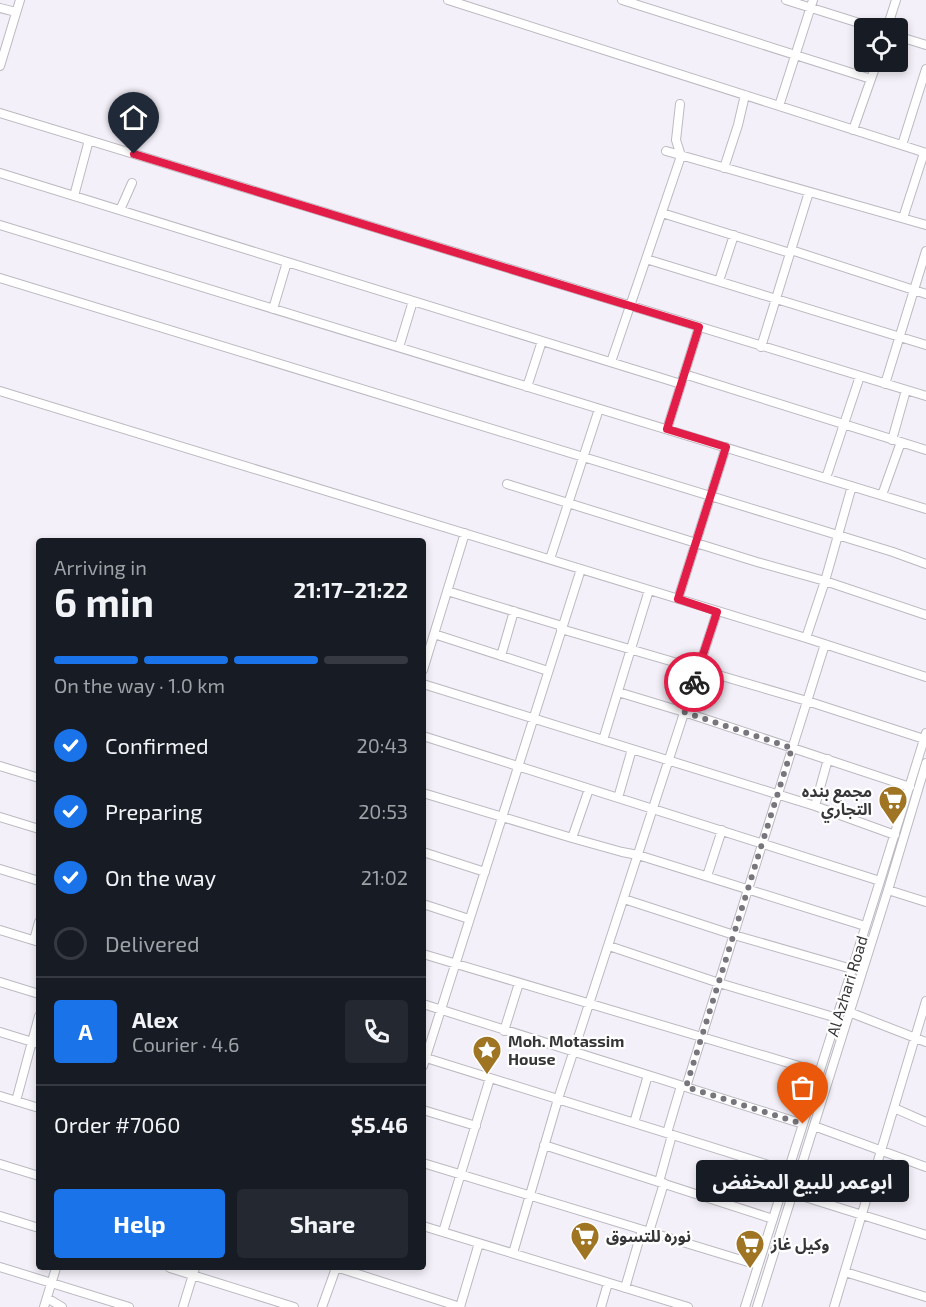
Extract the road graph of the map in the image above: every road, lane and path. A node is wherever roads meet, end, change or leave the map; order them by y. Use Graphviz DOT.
graph roads {
  1 [pos="20,0"];
  2 [pos="448,0"];
  3 [pos="622,0"];
  4 [pos="786,0"];
  5 [pos="896,0"];
  6 [pos="812,4"];
  7 [pos="0,8"];
  8 [pos="16,12"];
  9 [pos="890,18"];
  10 [pos="854,20"];
  11 [pos="908,39"];
  12 [pos="926,45"];
  13 [pos="796,56"];
  14 [pos="0,63"];
  15 [pos="926,69"];
  16 [pos="873,72"];
  17 [pos="871,79"];
  18 [pos="745,95"];
  19 [pos="922,95"];
  20 [pos="680,104"];
  21 [pos="778,106"];
  22 [pos="0,113"];
  23 [pos="853,130"];
  24 [pos="88,140"];
  25 [pos="902,146"];
  26 [pos="666,151"];
  27 [pos="925,153"];
  28 [pos="681,156"];
  29 [pos="724,168"];
  30 [pos="0,173"];
  31 [pos="132,183"];
  32 [pos="809,192"];
  33 [pos="74,196"];
  34 [pos="120,210"];
  35 [pos="662,213"];
  36 [pos="903,218"];
  37 [pos="0,225"];
  38 [pos="926,225"];
  39 [pos="734,235"];
  40 [pos="926,250"];
  41 [pos="791,251"];
  42 [pos="646,259"];
  43 [pos="287,262"];
  44 [pos="0,278"];
  45 [pos="719,281"];
  46 [pos="913,291"];
  47 [pos="926,294"];
  48 [pos="776,299"];
  49 [pos="413,301"];
  50 [pos="630,306"];
  51 [pos="273,309"];
  52 [pos="699,327"];
  53 [pos="899,336"];
  54 [pos="542,341"];
  55 [pos="926,345"];
  56 [pos="399,347"];
  57 [pos="761,347"];
  58 [pos="610,362"];
  59 [pos="684,374"];
  60 [pos="860,376"];
  61 [pos="681,384"];
  62 [pos="885,384"];
  63 [pos="527,387"];
  64 [pos="906,390"];
  65 [pos="0,391"];
  66 [pos="926,396"];
  67 [pos="599,408"];
  68 [pos="844,425"];
  69 [pos="667,429"];
  70 [pos="892,440"];
  71 [pos="901,442"];
  72 [pos="726,447"];
  73 [pos="926,450"];
  74 [pos="584,457"];
  75 [pos="826,478"];
  76 [pos="507,484"];
  77 [pos="852,486"];
  78 [pos="882,495"];
  79 [pos="710,496"];
  80 [pos="567,503"];
  81 [pos="926,509"];
  82 [pos="465,533"];
  83 [pos="838,536"];
  84 [pos="696,543"];
  85 [pos="550,559"];
  86 [pos="926,564"];
  87 [pos="580,569"];
  88 [pos="825,580"];
  89 [pos="649,590"];
  90 [pos="447,591"];
  91 [pos="678,599"];
  92 [pos="514,611"];
  93 [pos="717,612"];
  94 [pos="926,615"];
  95 [pos="562,627"];
  96 [pos="434,634"];
  97 [pos="806,638"];
  98 [pos="825,644"];
  99 [pos="631,650"];
  100 [pos="501,656"];
  101 [pos="426,660"];
  102 [pos="698,669"];
  103 [pos="548,671"];
  104 [pos="926,677"];
  105 [pos="426,685"];
  106 [pos="618,692"];
  107 [pos="807,701"];
  108 [pos="684,712"];
  109 [pos="533,718"];
  110 [pos="925,736"];
  111 [pos="426,737"];
  112 [pos="603,740"];
  113 [pos="792,748"];
  114 [pos="632,749"];
  115 [pos="828,759"];
  116 [pos="669,760"];
  117 [pos="926,763"];
  118 [pos="0,766"];
  119 [pos="518,766"];
  120 [pos="36,777"];
  121 [pos="910,787"];
  122 [pos="589,789"];
  123 [pos="426,794"];
  124 [pos="778,794"];
  125 [pos="618,798"];
  126 [pos="815,806"];
  127 [pos="653,809"];
  128 [pos="0,817"];
  129 [pos="502,817"];
  130 [pos="36,828"];
  131 [pos="722,831"];
  132 [pos="895,835"];
  133 [pos="572,838"];
  134 [pos="762,843"];
  135 [pos="426,853"];
  136 [pos="638,855"];
  137 [pos="0,869"];
  138 [pos="484,872"];
  139 [pos="707,876"];
  140 [pos="36,880"];
  141 [pos="880,881"];
  142 [pos="748,888"];
  143 [pos="888,890"];
  144 [pos="624,899"];
  145 [pos="926,902"];
  146 [pos="426,905"];
  147 [pos="469,919"];
  148 [pos="865,926"];
  149 [pos="0,930"];
  150 [pos="734,935"];
  151 [pos="36,941"];
  152 [pos="609,946"];
  153 [pos="426,955"];
  154 [pos="455,964"];
  155 [pos="852,969"];
  156 [pos="0,982"];
  157 [pos="519,983"];
  158 [pos="719,983"];
  159 [pos="36,993"];
  160 [pos="926,1001"];
  161 [pos="590,1004"];
  162 [pos="426,1005"];
  163 [pos="441,1010"];
  164 [pos="849,1012"];
  165 [pos="837,1018"];
  166 [pos="504,1030"];
  167 [pos="0,1032"];
  168 [pos="702,1037"];
  169 [pos="915,1037"];
  170 [pos="926,1042"];
  171 [pos="35,1043"];
  172 [pos="574,1052"];
  173 [pos="426,1054"];
  174 [pos="426,1061"];
  175 [pos="819,1072"];
  176 [pos="648,1075"];
  177 [pos="490,1078"];
  178 [pos="684,1086"];
  179 [pos="0,1096"];
  180 [pos="558,1099"];
  181 [pos="16,1101"];
  182 [pos="36,1107"];
  183 [pos="894,1108"];
  184 [pos="426,1111"];
  185 [pos="926,1122"];
  186 [pos="634,1123"];
  187 [pos="803,1124"];
  188 [pos="476,1126"];
  189 [pos="814,1126"];
  190 [pos="670,1134"];
  191 [pos="544,1145"];
  192 [pos="880,1149"];
  193 [pos="426,1164"];
  194 [pos="0,1165"];
  195 [pos="926,1167"];
  196 [pos="788,1171"];
  197 [pos="460,1174"];
  198 [pos="36,1175"];
  199 [pos="661,1183"];
  200 [pos="782,1189"];
  201 [pos="793,1193"];
  202 [pos="530,1196"];
  203 [pos="861,1215"];
  204 [pos="0,1216"];
  205 [pos="773,1219"];
  206 [pos="36,1227"];
  207 [pos="426,1227"];
  208 [pos="645,1231"];
  209 [pos="443,1232"];
  210 [pos="926,1235"];
  211 [pos="479,1243"];
  212 [pos="513,1253"];
  213 [pos="758,1265"];
  214 [pos="0,1267"];
  215 [pos="55,1270"];
  216 [pos="337,1270"];
  217 [pos="344,1270"];
  218 [pos="194,1271"];
  219 [pos="845,1272"];
  220 [pos="51,1283"];
  221 [pos="608,1283"];
  222 [pos="625,1288"];
  223 [pos="47,1298"];
  224 [pos="926,1298"];
  225 [pos="45,1307"];
  226 [pos="62,1307"];
  227 [pos="129,1307"];
  228 [pos="183,1307"];
  229 [pos="294,1307"];
  230 [pos="322,1307"];
  231 [pos="460,1307"];
  232 [pos="601,1307"];
  233 [pos="688,1307"];
  234 [pos="745,1307"];
  235 [pos="757,1307"];
  236 [pos="834,1307"];
  1 -- 8 [label="street"];
  2 -- 18 [label="street"];
  3 -- 13 [label="street"];
  4 -- 6 [label="street"];
  5 -- 9 [label="street"];
  6 -- 10 [label="street"];
  6 -- 13 [label="street"];
  7 -- 8 [label="street"];
  8 -- 14 [label="street"];
  11 -- 12 [label="street"];
  13 -- 17 [label="street"];
  13 -- 21 [label="street"];
  15 -- 19 [label="street"];
  16 -- 17 [label="street"];
  17 -- 23 [label="street"];
  18 -- 21 [label="street"];
  18 -- 29 [label="street"];
  19 -- 25 [label="street"];
  20 -- 28 [label="street"];
  21 -- 23 [label="street"];
  22 -- 24 [label="street"];
  23 -- 25 [label="street"];
  24 -- 33 [label="street"];
  24 -- 50 [label="street"];
  25 -- 27 [label="street"];
  26 -- 28 [label="street"];
  27 -- 36 [label="street"];
  28 -- 29 [label="street"];
  28 -- 35 [label="street"];
  29 -- 32 [label="street"];
  30 -- 33 [label="street"];
  31 -- 34 [label="street"];
  32 -- 36 [label="street"];
  32 -- 41 [label="street"];
  33 -- 34 [label="street"];
  34 -- 43 [label="street"];
  35 -- 39 [label="street"];
  35 -- 42 [label="street"];
  36 -- 38 [label="street"];
  37 -- 51 [label="street"];
  39 -- 41 [label="street"];
  39 -- 45 [label="street"];
  40 -- 46 [label="street"];
  41 -- 46 [label="street"];
  41 -- 48 [label="street"];
  42 -- 45 [label="street"];
  42 -- 50 [label="street"];
  43 -- 49 [label="street"];
  43 -- 51 [label="street"];
  44 -- 74 [label="street"];
  45 -- 48 [label="street"];
  46 -- 47 [label="street"];
  46 -- 53 [label="street"];
  48 -- 53 [label="street"];
  48 -- 57 [label="street"];
  49 -- 54 [label="street"];
  49 -- 56 [label="street"];
  50 -- 52 [label="street"];
  50 -- 58 [label="street"];
  51 -- 56 [label="street"];
  52 -- 57 [label="street"];
  52 -- 59 [label="street"];
  53 -- 55 [label="street"];
  53 -- 62 [label="street"];
  54 -- 58 [label="street"];
  54 -- 63 [label="street"];
  56 -- 63 [label="street"];
  57 -- 60 [label="street"];
  58 -- 61 [label="street"];
  59 -- 61 [label="street"];
  59 -- 68 [label="street"];
  60 -- 62 [label="street"];
  60 -- 68 [label="street"];
  61 -- 69 [label="street"];
  62 -- 64 [label="street"];
  63 -- 67 [label="street"];
  64 -- 66 [label="street"];
  64 -- 70 [label="street"];
  65 -- 82 [label="street"];
  67 -- 69 [label="street"];
  67 -- 74 [label="street"];
  68 -- 70 [label="street"];
  68 -- 75 [label="street"];
  69 -- 72 [label="street"];
  70 -- 71 [label="street"];
  71 -- 73 [label="street"];
  71 -- 78 [label="street"];
  72 -- 75 [label="street"];
  72 -- 79 [label="street"];
  74 -- 79 [label="street"];
  74 -- 80 [label="street"];
  75 -- 77 [label="street"];
  76 -- 80 [label="street"];
  77 -- 78 [label="street"];
  77 -- 83 [label="street"];
  78 -- 81 [label="street"];
  79 -- 83 [label="street"];
  79 -- 84 [label="street"];
  80 -- 84 [label="street"];
  80 -- 85 [label="street"];
  82 -- 85 [label="street"];
  82 -- 90 [label="street"];
  83 -- 86 [label="street"];
  83 -- 88 [label="street"];
  84 -- 88 [label="street"];
  84 -- 91 [label="street"];
  85 -- 87 [label="street"];
  87 -- 89 [label="street"];
  87 -- 95 [label="street"];
  88 -- 94 [label="street"];
  88 -- 97 [label="street"];
  89 -- 91 [label="street"];
  89 -- 99 [label="street"];
  90 -- 92 [label="street"];
  90 -- 96 [label="street"];
  91 -- 93 [label="street"];
  92 -- 95 [label="street"];
  92 -- 100 [label="street"];
  93 -- 97 [label="street"];
  93 -- 102 [label="street"];
  95 -- 99 [label="street"];
  95 -- 103 [label="street"];
  96 -- 100 [label="street"];
  96 -- 101 [label="street"];
  97 -- 98 [label="street"];
  98 -- 104 [label="street"];
  98 -- 107 [label="street"];
  99 -- 102 [label="street"];
  99 -- 106 [label="street"];
  100 -- 103 [label="street"];
  102 -- 107 [label="street"];
  102 -- 108 [label="street"];
  103 -- 109 [label="street"];
  105 -- 109 [label="street"];
  106 -- 108 [label="street"];
  106 -- 112 [label="street"];
  107 -- 110 [label="street"];
  107 -- 113 [label="street"];
  108 -- 113 [label="street"];
  108 -- 116 [label="street"];
  109 -- 112 [label="street"];
  109 -- 119 [label="street"];
  110 -- 121 [label="street, Al Azhari Road"];
  111 -- 119 [label="street"];
  112 -- 114 [label="street"];
  113 -- 115 [label="street"];
  113 -- 124 [label="street"];
  114 -- 116 [label="street"];
  114 -- 125 [label="street"];
  115 -- 121 [label="street"];
  115 -- 126 [label="street"];
  116 -- 124 [label="street"];
  116 -- 127 [label="street"];
  117 -- 143 [label="street, Al Azhari Road"];
  118 -- 120 [label="street"];
  119 -- 122 [label="street"];
  119 -- 129 [label="street"];
  121 -- 132 [label="street, Al Azhari Road"];
  122 -- 125 [label="street"];
  122 -- 133 [label="street"];
  123 -- 129 [label="street"];
  124 -- 126 [label="street"];
  124 -- 134 [label="street"];
  125 -- 127 [label="street"];
  126 -- 132 [label="street"];
  127 -- 131 [label="street"];
  127 -- 136 [label="street"];
  128 -- 130 [label="street"];
  129 -- 133 [label="street"];
  129 -- 138 [label="street"];
  131 -- 134 [label="street"];
  131 -- 139 [label="street"];
  132 -- 141 [label="street, Al Azhari Road"];
  133 -- 136 [label="street"];
  134 -- 141 [label="street"];
  134 -- 142 [label="street"];
  135 -- 138 [label="street"];
  136 -- 139 [label="street"];
  136 -- 144 [label="street"];
  137 -- 140 [label="street"];
  138 -- 147 [label="street"];
  139 -- 142 [label="street"];
  141 -- 148 [label="street, Al Azhari Road"];
  142 -- 148 [label="street"];
  142 -- 150 [label="street"];
  143 -- 145 [label="street"];
  143 -- 164 [label="street, Al Azhari Road"];
  144 -- 150 [label="street"];
  144 -- 152 [label="street"];
  146 -- 147 [label="street"];
  147 -- 154 [label="street"];
  148 -- 155 [label="street, Al Azhari Road"];
  149 -- 151 [label="street"];
  150 -- 155 [label="street"];
  150 -- 158 [label="street"];
  152 -- 158 [label="street"];
  152 -- 161 [label="street"];
  153 -- 154 [label="street"];
  154 -- 157 [label="street"];
  154 -- 163 [label="street"];
  155 -- 165 [label="street, Al Azhari Road"];
  156 -- 159 [label="street"];
  157 -- 161 [label="street"];
  157 -- 166 [label="street"];
  158 -- 165 [label="street"];
  158 -- 168 [label="street"];
  160 -- 169 [label="street"];
  161 -- 168 [label="street"];
  161 -- 172 [label="street"];
  162 -- 163 [label="street"];
  163 -- 166 [label="street"];
  163 -- 173 [label="street"];
  164 -- 169 [label="street"];
  164 -- 189 [label="street, Al Azhari Road"];
  165 -- 175 [label="street, Al Azhari Road"];
  166 -- 172 [label="street"];
  167 -- 171 [label="street"];
  168 -- 175 [label="street"];
  168 -- 178 [label="street"];
  169 -- 170 [label="street"];
  169 -- 183 [label="street"];
  171 -- 181 [label="street"];
  172 -- 176 [label="street"];
  172 -- 180 [label="street"];
  174 -- 177 [label="street"];
  175 -- 187 [label="street, Al Azhari Road"];
  176 -- 178 [label="street"];
  176 -- 186 [label="street"];
  177 -- 180 [label="street"];
  177 -- 188 [label="street"];
  178 -- 187 [label="street"];
  178 -- 190 [label="street"];
  179 -- 181 [label="street"];
  180 -- 186 [label="street"];
  180 -- 191 [label="street"];
  181 -- 182 [label="street"];
  183 -- 185 [label="street"];
  183 -- 192 [label="street"];
  184 -- 188 [label="street"];
  186 -- 190 [label="street"];
  187 -- 196 [label="street, Al Azhari Road"];
  188 -- 197 [label="street"];
  189 -- 192 [label="street"];
  189 -- 201 [label="street, Al Azhari Road"];
  190 -- 196 [label="street"];
  190 -- 199 [label="street"];
  191 -- 199 [label="street"];
  191 -- 202 [label="street"];
  192 -- 195 [label="street"];
  192 -- 203 [label="street"];
  193 -- 197 [label="street"];
  194 -- 198 [label="street"];
  196 -- 200 [label="street, Al Azhari Road"];
  197 -- 202 [label="street"];
  197 -- 209 [label="street"];
  199 -- 205 [label="street"];
  199 -- 208 [label="street"];
  200 -- 201 [label="street"];
  200 -- 205 [label="street, Al Azhari Road"];
  201 -- 203 [label="street"];
  201 -- 235 [label="street, Al Azhari Road"];
  202 -- 208 [label="street"];
  202 -- 212 [label="street"];
  203 -- 210 [label="street"];
  203 -- 219 [label="street"];
  204 -- 206 [label="street"];
  205 -- 213 [label="street, Al Azhari Road"];
  207 -- 209 [label="street"];
  208 -- 213 [label="street"];
  208 -- 222 [label="street"];
  209 -- 211 [label="street"];
  211 -- 212 [label="street"];
  211 -- 231 [label="street"];
  212 -- 221 [label="street"];
  213 -- 234 [label="street, Al Azhari Road"];
  214 -- 220 [label="street"];
  215 -- 220 [label="street"];
  216 -- 230 [label="street"];
  217 -- 231 [label="street"];
  218 -- 228 [label="street"];
  218 -- 229 [label="street"];
  219 -- 224 [label="street"];
  219 -- 236 [label="street"];
  220 -- 223 [label="street"];
  220 -- 227 [label="street"];
  221 -- 222 [label="street"];
  221 -- 232 [label="street"];
  222 -- 233 [label="street"];
  223 -- 225 [label="street"];
  223 -- 226 [label="street"];
}
